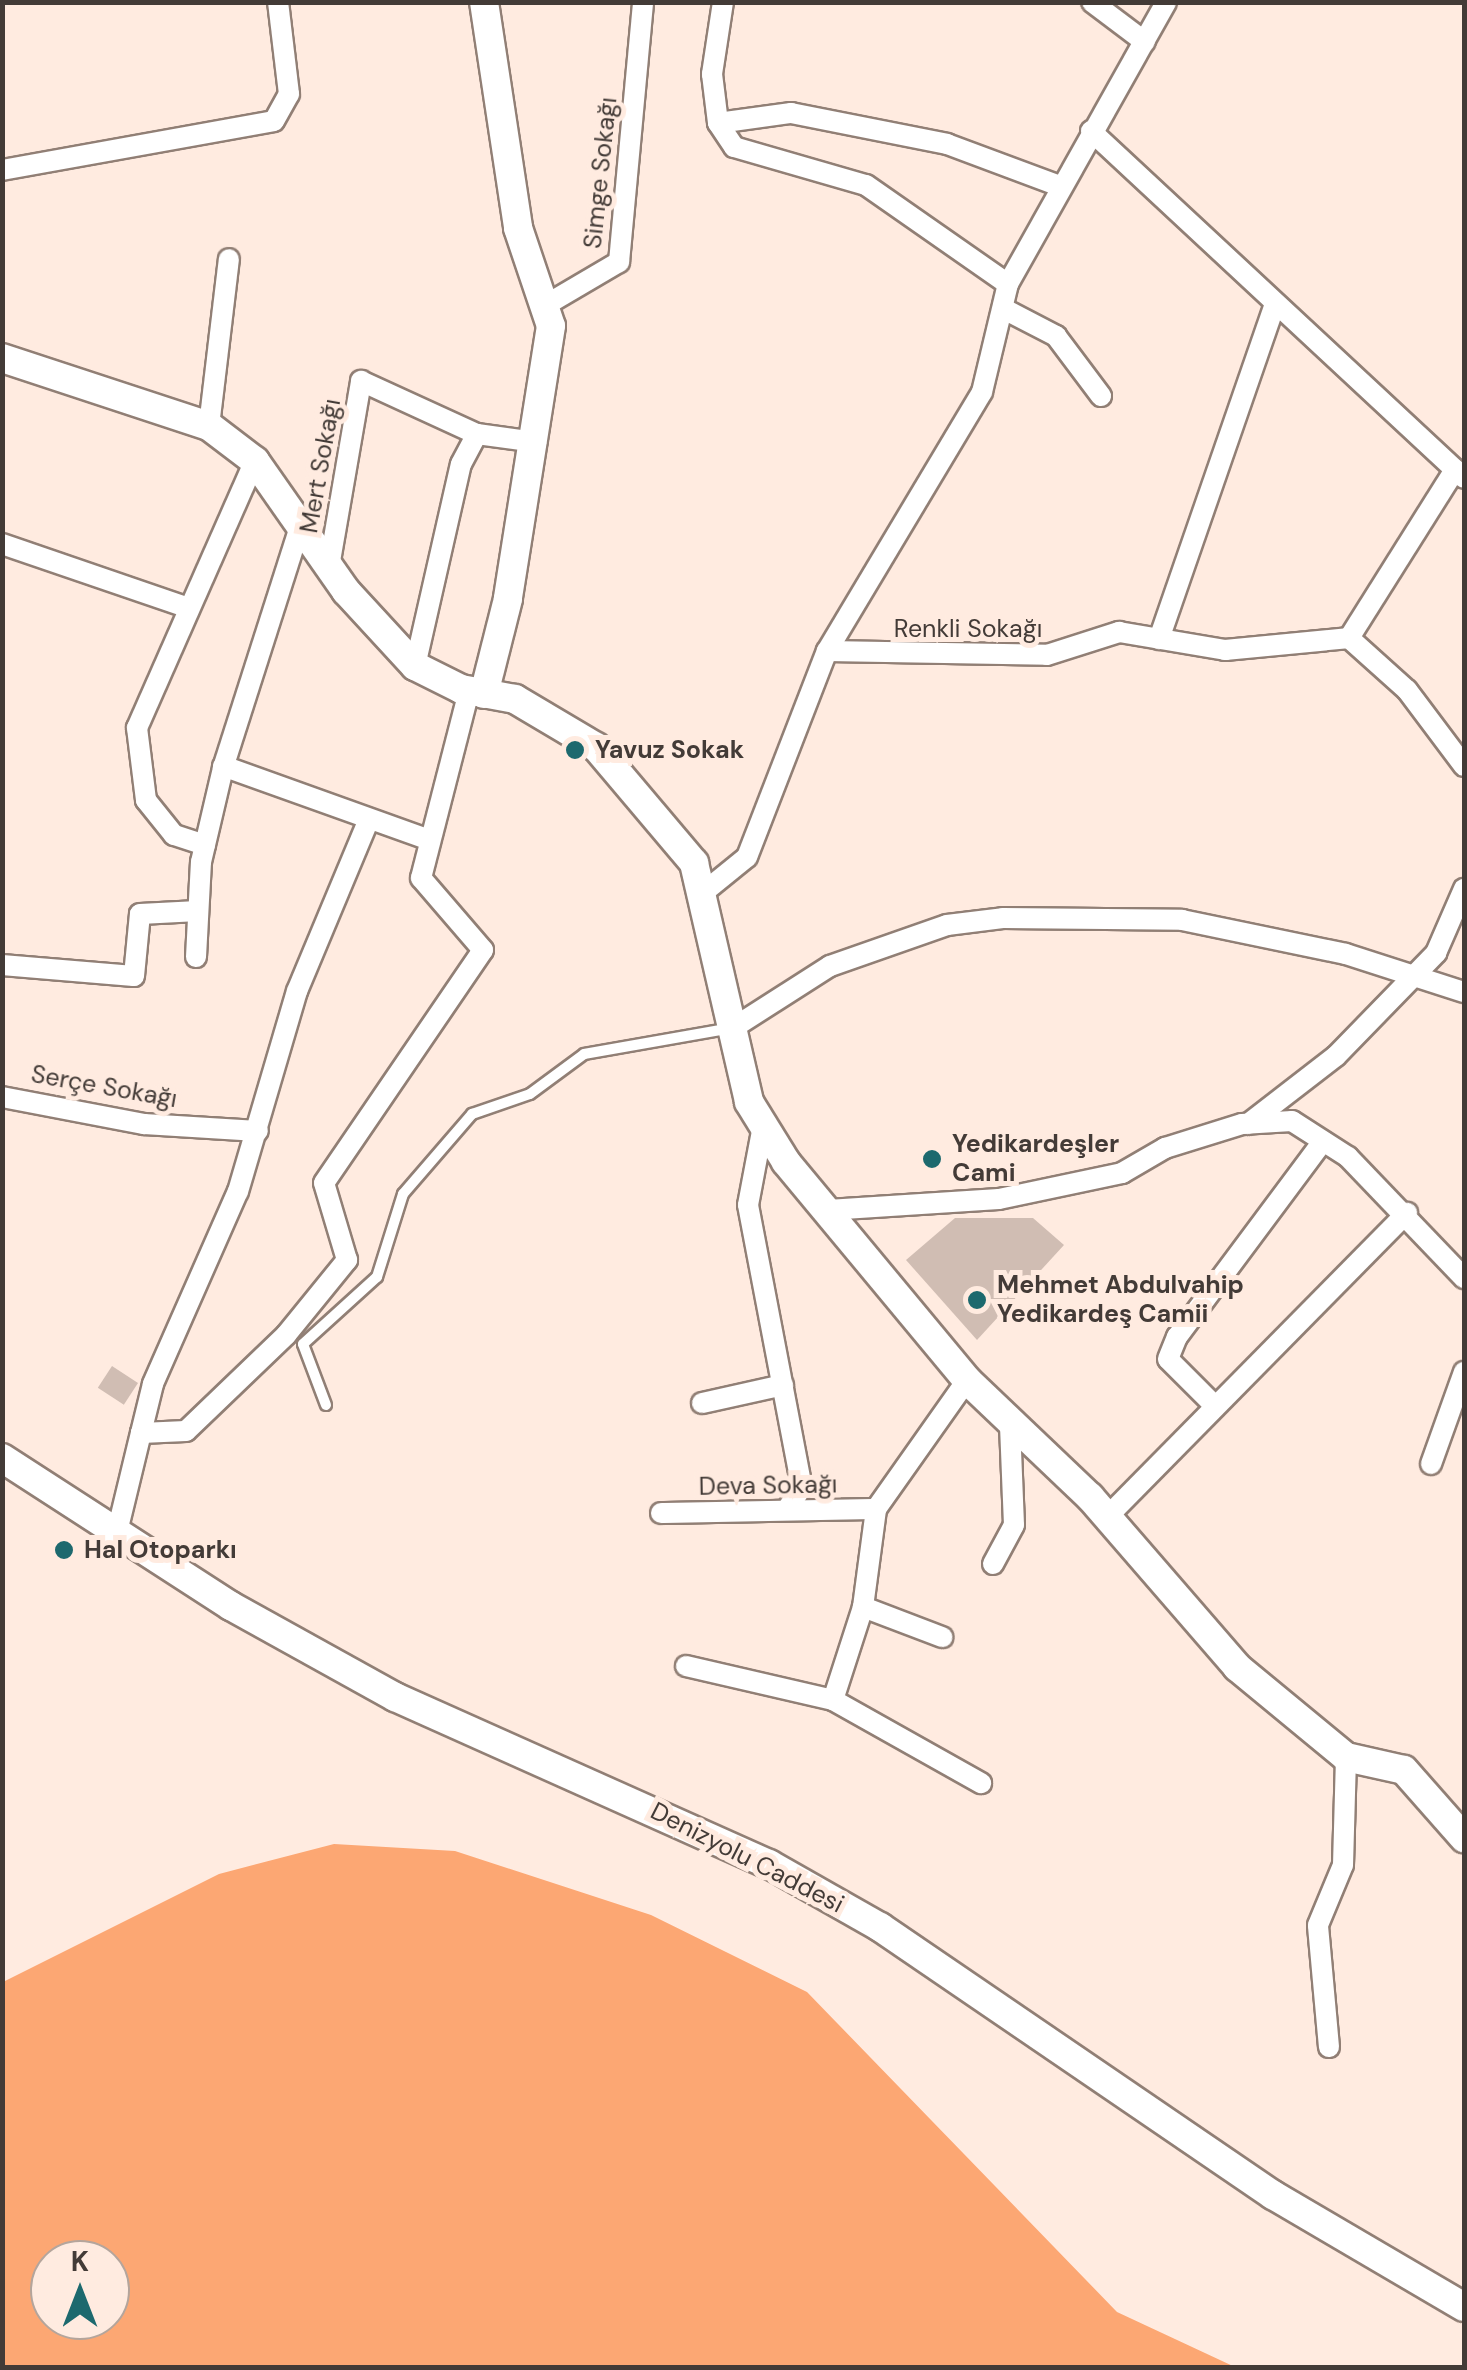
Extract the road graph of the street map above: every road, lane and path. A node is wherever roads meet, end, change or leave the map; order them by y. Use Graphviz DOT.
graph roads {
  1 [pos="278,2"];
  2 [pos="484,2"];
  3 [pos="643,2"];
  4 [pos="723,2"];
  5 [pos="1092,2"];
  6 [pos="1166,2"];
  7 [pos="1145,42"];
  8 [pos="718,123"];
  9 [pos="1091,131"];
  10 [pos="2,170"];
  11 [pos="1058,186"];
  12 [pos="229,259"];
  13 [pos="1008,284"];
  14 [pos="544,306"];
  15 [pos="1274,307"];
  16 [pos="1004,310"];
  17 [pos="2,358"];
  18 [pos="1101,396"];
  19 [pos="209,426"];
  20 [pos="477,434"];
  21 [pos="536,442"];
  22 [pos="255,460"];
  23 [pos="1460,474"];
  24 [pos="300,526"];
  25 [pos="2,544"];
  26 [pos="329,567"];
  27 [pos="184,606"];
  28 [pos="1349,638"];
  29 [pos="1159,639"];
  30 [pos="827,652"];
  31 [pos="415,666"];
  32 [pos="476,692"];
  33 [pos="224,766"];
  34 [pos="1464,766"];
  35 [pos="369,820"];
  36 [pos="424,838"];
  37 [pos="204,845"];
  38 [pos="1464,890"];
  39 [pos="704,892"];
  40 [pos="198,911"];
  41 [pos="196,957"];
  42 [pos="2,966"];
  43 [pos="1415,975"];
  44 [pos="1464,992"];
  45 [pos="733,1028"];
  46 [pos="2,1097"];
  47 [pos="1248,1124"];
  48 [pos="258,1131"];
  49 [pos="762,1131"];
  50 [pos="1323,1141"];
  51 [pos="828,1210"];
  52 [pos="1407,1214"];
  53 [pos="1464,1278"];
  54 [pos="1464,1372"];
  55 [pos="967,1380"];
  56 [pos="782,1386"];
  57 [pos="702,1403"];
  58 [pos="326,1405"];
  59 [pos="1215,1406"];
  60 [pos="1010,1424"];
  61 [pos="141,1433"];
  62 [pos="2,1458"];
  63 [pos="1432,1464"];
  64 [pos="787,1509"];
  65 [pos="876,1509"];
  66 [pos="661,1513"];
  67 [pos="1108,1516"];
  68 [pos="117,1532"];
  69 [pos="993,1564"];
  70 [pos="864,1606"];
  71 [pos="942,1637"];
  72 [pos="686,1666"];
  73 [pos="833,1700"];
  74 [pos="1346,1757"];
  75 [pos="980,1783"];
  76 [pos="1464,1838"];
  77 [pos="1329,2047"];
  78 [pos="1464,2307"];
  1 -- 10 [label="street"];
  2 -- 14 [label="street"];
  3 -- 14 [label="street, Simge Sokağı"];
  4 -- 8 [label="street"];
  5 -- 7 [label="street"];
  6 -- 7 [label="street"];
  7 -- 9 [label="street"];
  8 -- 11 [label="street"];
  8 -- 13 [label="street"];
  9 -- 11 [label="street"];
  9 -- 15 [label="street"];
  11 -- 13 [label="street"];
  12 -- 19 [label="street"];
  13 -- 16 [label="street"];
  14 -- 21 [label="street"];
  15 -- 23 [label="street"];
  15 -- 29 [label="street"];
  16 -- 18 [label="street"];
  16 -- 30 [label="street"];
  17 -- 19 [label="street"];
  19 -- 22 [label="street"];
  20 -- 21 [label="street, Mert Sokağı"];
  20 -- 26 [label="street, Mert Sokağı"];
  20 -- 31 [label="street"];
  21 -- 32 [label="street"];
  22 -- 24 [label="street"];
  22 -- 27 [label="street"];
  23 -- 28 [label="street"];
  24 -- 26 [label="street"];
  24 -- 33 [label="street"];
  25 -- 27 [label="street"];
  26 -- 31 [label="street"];
  27 -- 37 [label="street"];
  28 -- 29 [label="street, Renkli Sokağı"];
  28 -- 34 [label="street"];
  29 -- 30 [label="street, Renkli Sokağı"];
  30 -- 39 [label="street"];
  31 -- 32 [label="street"];
  32 -- 36 [label="street"];
  32 -- 39 [label="street"];
  33 -- 35 [label="street"];
  33 -- 37 [label="street"];
  35 -- 36 [label="street"];
  35 -- 48 [label="street"];
  36 -- 61 [label="street"];
  37 -- 40 [label="street"];
  38 -- 43 [label="street"];
  39 -- 45 [label="street"];
  40 -- 41 [label="street"];
  40 -- 42 [label="street"];
  43 -- 44 [label="street"];
  43 -- 45 [label="street"];
  43 -- 47 [label="street"];
  45 -- 49 [label="street"];
  45 -- 58 [label="lane"];
  46 -- 48 [label="street, Serçe Sokağı"];
  47 -- 50 [label="street"];
  47 -- 51 [label="street"];
  48 -- 61 [label="street"];
  49 -- 51 [label="street"];
  49 -- 56 [label="street"];
  50 -- 52 [label="street"];
  50 -- 59 [label="street"];
  51 -- 55 [label="street"];
  52 -- 53 [label="street"];
  52 -- 59 [label="street"];
  54 -- 63 [label="street"];
  55 -- 60 [label="street"];
  55 -- 65 [label="street"];
  56 -- 57 [label="street"];
  56 -- 64 [label="street"];
  59 -- 67 [label="street"];
  60 -- 67 [label="street"];
  60 -- 69 [label="street"];
  61 -- 68 [label="street"];
  62 -- 68 [label="street, Denizyolu Caddesi"];
  64 -- 65 [label="street, Deva Sokağı"];
  64 -- 66 [label="street, Deva Sokağı"];
  65 -- 70 [label="street"];
  67 -- 74 [label="street"];
  68 -- 78 [label="street, Denizyolu Caddesi"];
  70 -- 71 [label="street"];
  70 -- 73 [label="street"];
  72 -- 73 [label="street"];
  73 -- 75 [label="street"];
  74 -- 76 [label="street"];
  74 -- 77 [label="street"];
}
